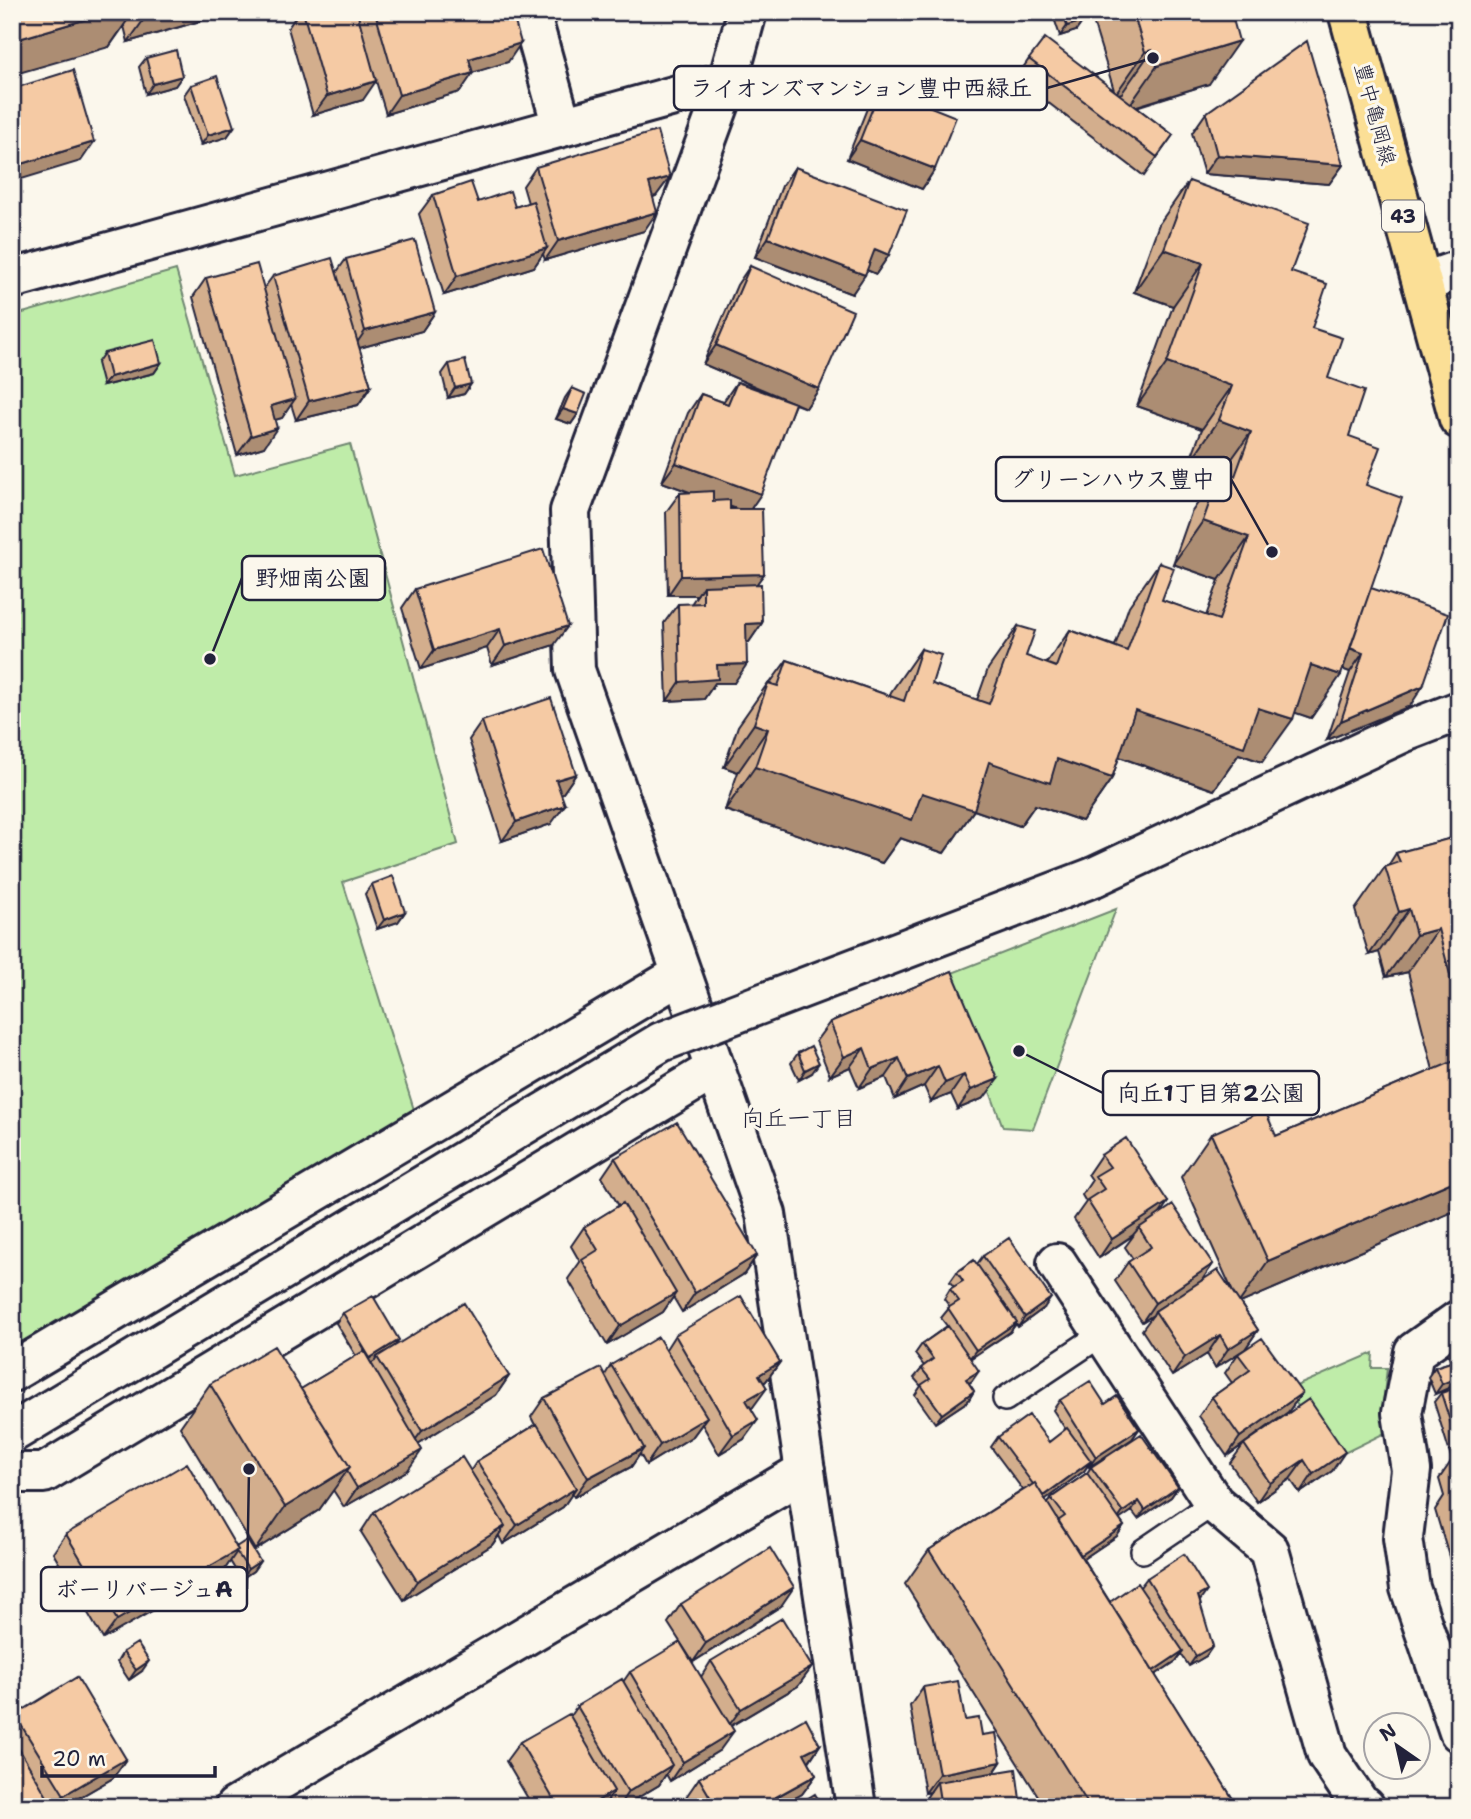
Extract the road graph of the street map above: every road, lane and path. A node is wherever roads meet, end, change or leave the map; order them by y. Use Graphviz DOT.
graph roads {
  1 [pos="530,12"];
  2 [pos="747,12"];
  3 [pos="1348,12"];
  4 [pos="728,81"];
  5 [pos="562,127"];
  6 [pos="1459,270"];
  7 [pos="12,279"];
  8 [pos="1422,283"];
  9 [pos="1459,419"];
  10 [pos="1459,711"];
  11 [pos="680,975"];
  12 [pos="713,1070"];
  13 [pos="1056,1263"];
  14 [pos="1459,1320"];
  15 [pos="1102,1334"];
  16 [pos="12,1372"];
  17 [pos="1005,1399"];
  18 [pos="12,1433"];
  19 [pos="805,1471"];
  20 [pos="12,1473"];
  21 [pos="1214,1503"];
  22 [pos="1143,1551"];
  23 [pos="1459,1732"];
  24 [pos="235,1807"];
  25 [pos="856,1807"];
  26 [pos="1365,1807"];
  1 -- 5 [label="street"];
  2 -- 4 [label="street"];
  3 -- 8 [label="main road, 豊中亀岡線 / 43"];
  4 -- 5 [label="street"];
  4 -- 11 [label="street"];
  5 -- 7 [label="street"];
  6 -- 8 [label="street"];
  8 -- 9 [label="main road, 豊中亀岡線 / 43"];
  10 -- 18 [label="street, bridge"];
  11 -- 12 [label="street"];
  11 -- 16 [label="street"];
  12 -- 19 [label="street"];
  12 -- 20 [label="street"];
  13 -- 15 [label="street"];
  14 -- 23 [label="street"];
  15 -- 17 [label="lane"];
  15 -- 21 [label="street"];
  19 -- 24 [label="street"];
  19 -- 25 [label="street"];
  21 -- 22 [label="lane"];
  21 -- 26 [label="street"];
}
